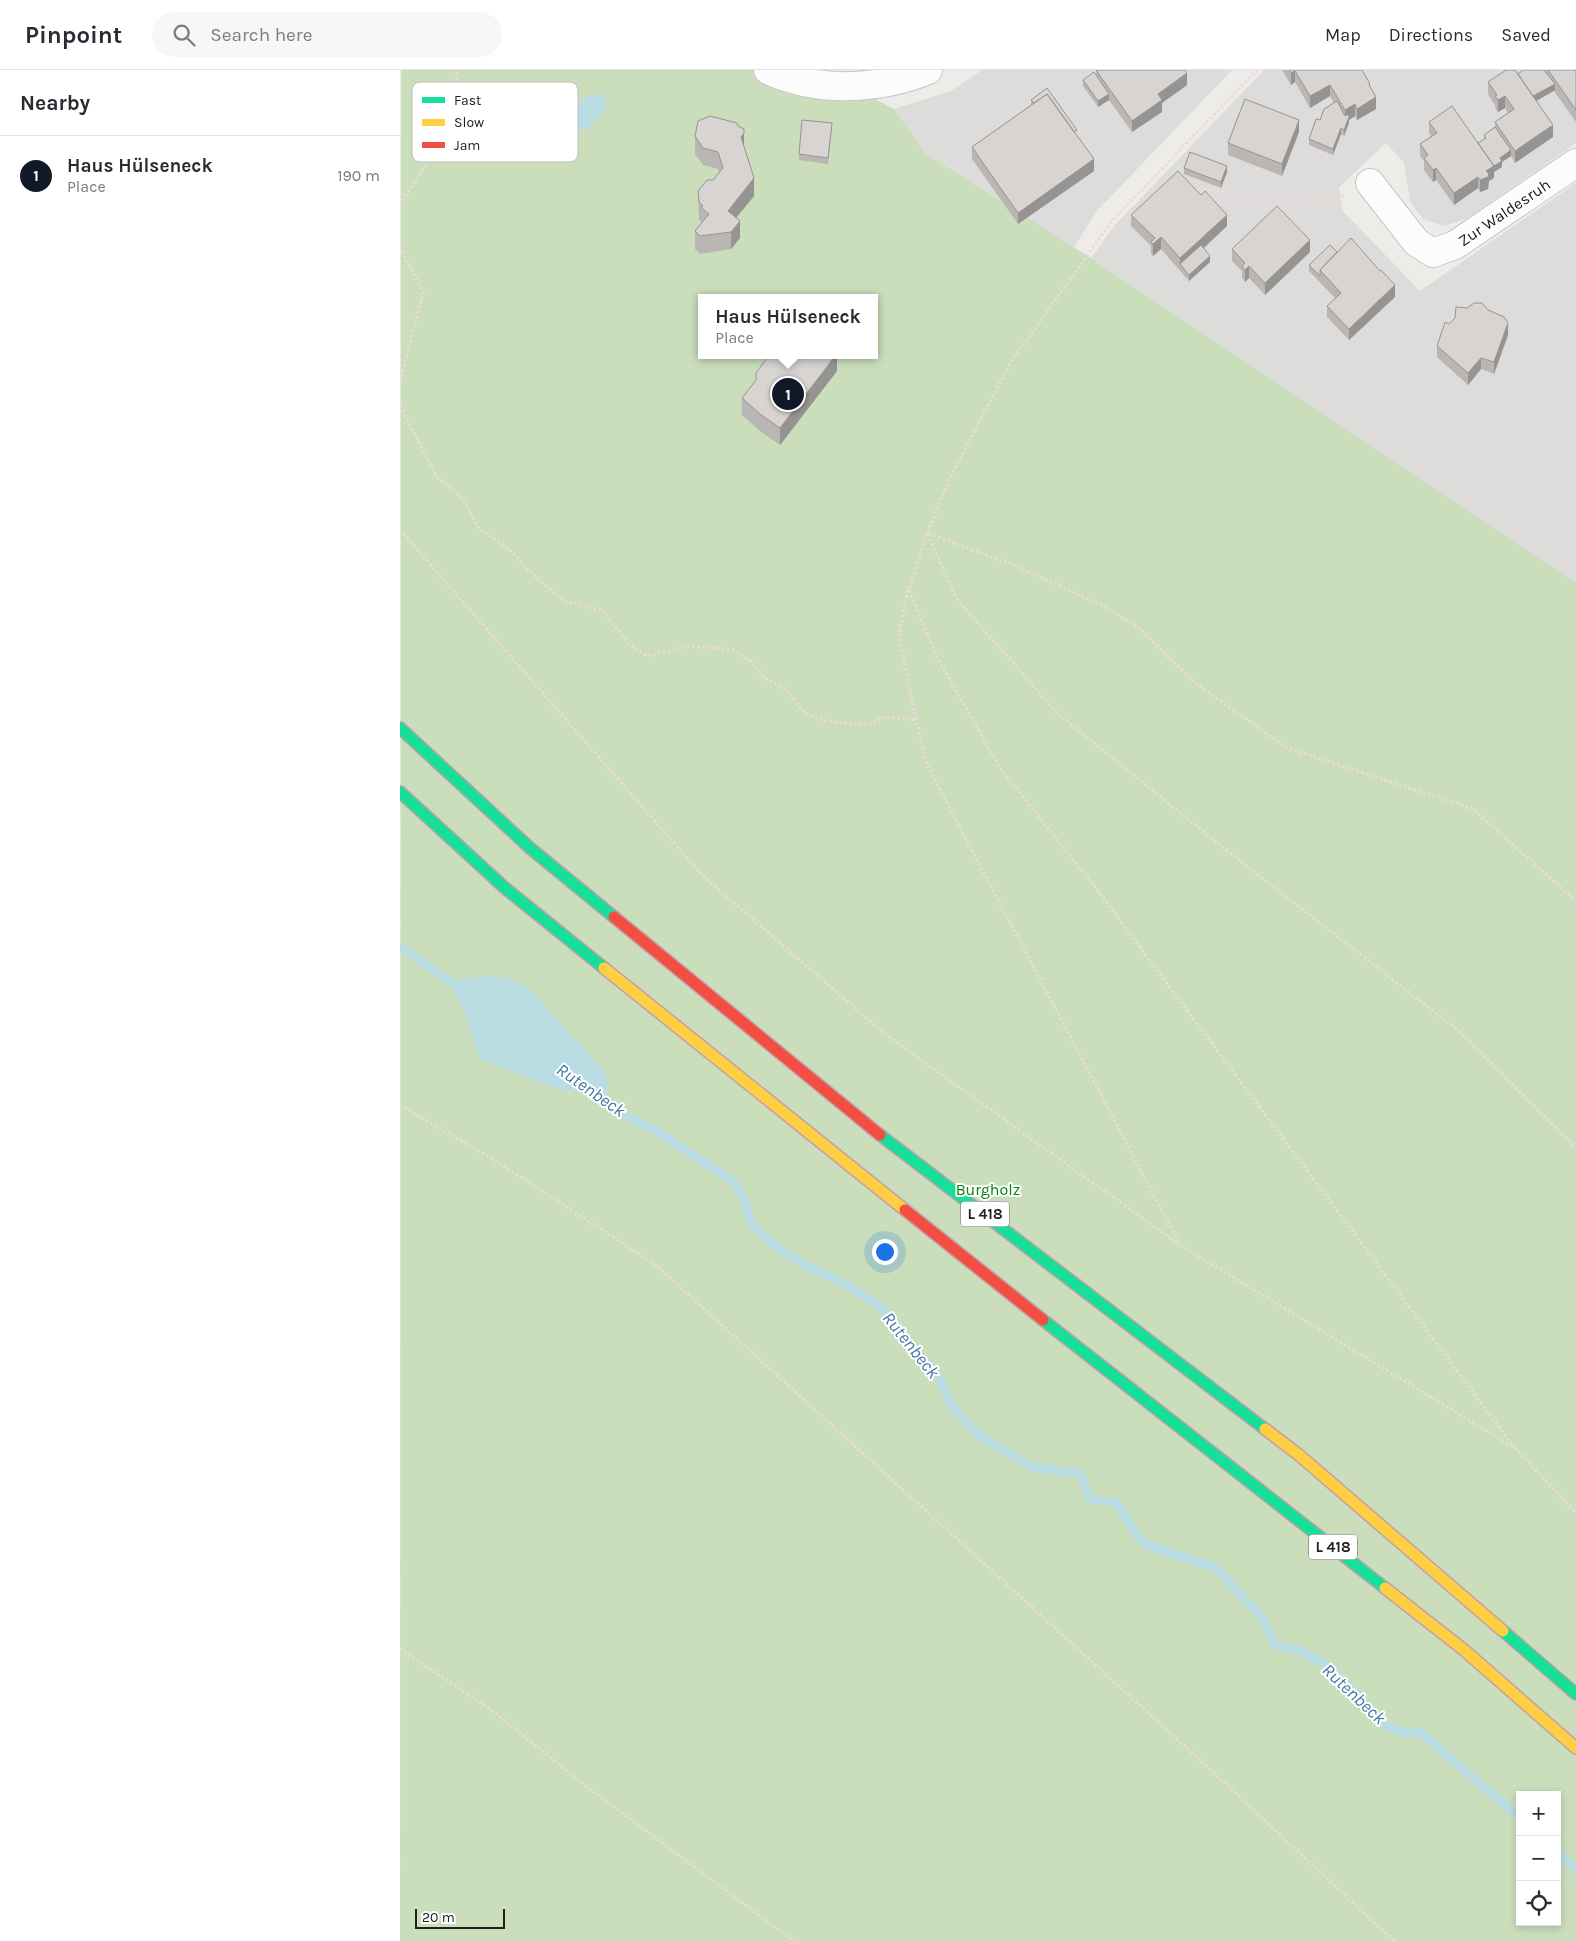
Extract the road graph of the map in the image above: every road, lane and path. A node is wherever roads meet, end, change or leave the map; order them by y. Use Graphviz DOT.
graph roads {
  1 [pos="768,70"];
  2 [pos="928,70"];
  3 [pos="1257,70"];
  4 [pos="428,162"];
  5 [pos="1576,163"];
  6 [pos="1370,183"];
  7 [pos="1197,188"];
  8 [pos="400,205"];
  9 [pos="400,247"];
  10 [pos="400,382"];
  11 [pos="400,406"];
  12 [pos="400,530"];
  13 [pos="927,533"];
  14 [pos="908,590"];
  15 [pos="916,720"];
  16 [pos="400,728"];
  17 [pos="400,792"];
  18 [pos="1576,901"];
  19 [pos="400,1105"];
  20 [pos="1576,1148"];
  21 [pos="1180,1245"];
  22 [pos="1515,1448"];
  23 [pos="1576,1513"];
  24 [pos="400,1649"];
  25 [pos="1576,1694"];
  26 [pos="1576,1748"];
  27 [pos="794,1941"];
  28 [pos="1394,1941"];
  1 -- 2 [label="street"];
  3 -- 13 [label="path"];
  4 -- 8 [label="path"];
  5 -- 6 [label="street, Zur Waldesruh"];
  6 -- 7 [label="path"];
  9 -- 10 [label="path"];
  11 -- 15 [label="path"];
  12 -- 21 [label="path"];
  13 -- 14 [label="path"];
  13 -- 18 [label="path"];
  13 -- 20 [label="path"];
  14 -- 15 [label="path"];
  14 -- 22 [label="path"];
  15 -- 21 [label="path"];
  16 -- 25 [label="highway, L 418"];
  17 -- 26 [label="highway, L 418"];
  19 -- 28 [label="path"];
  21 -- 22 [label="path"];
  22 -- 23 [label="path"];
  24 -- 27 [label="path"];
}
